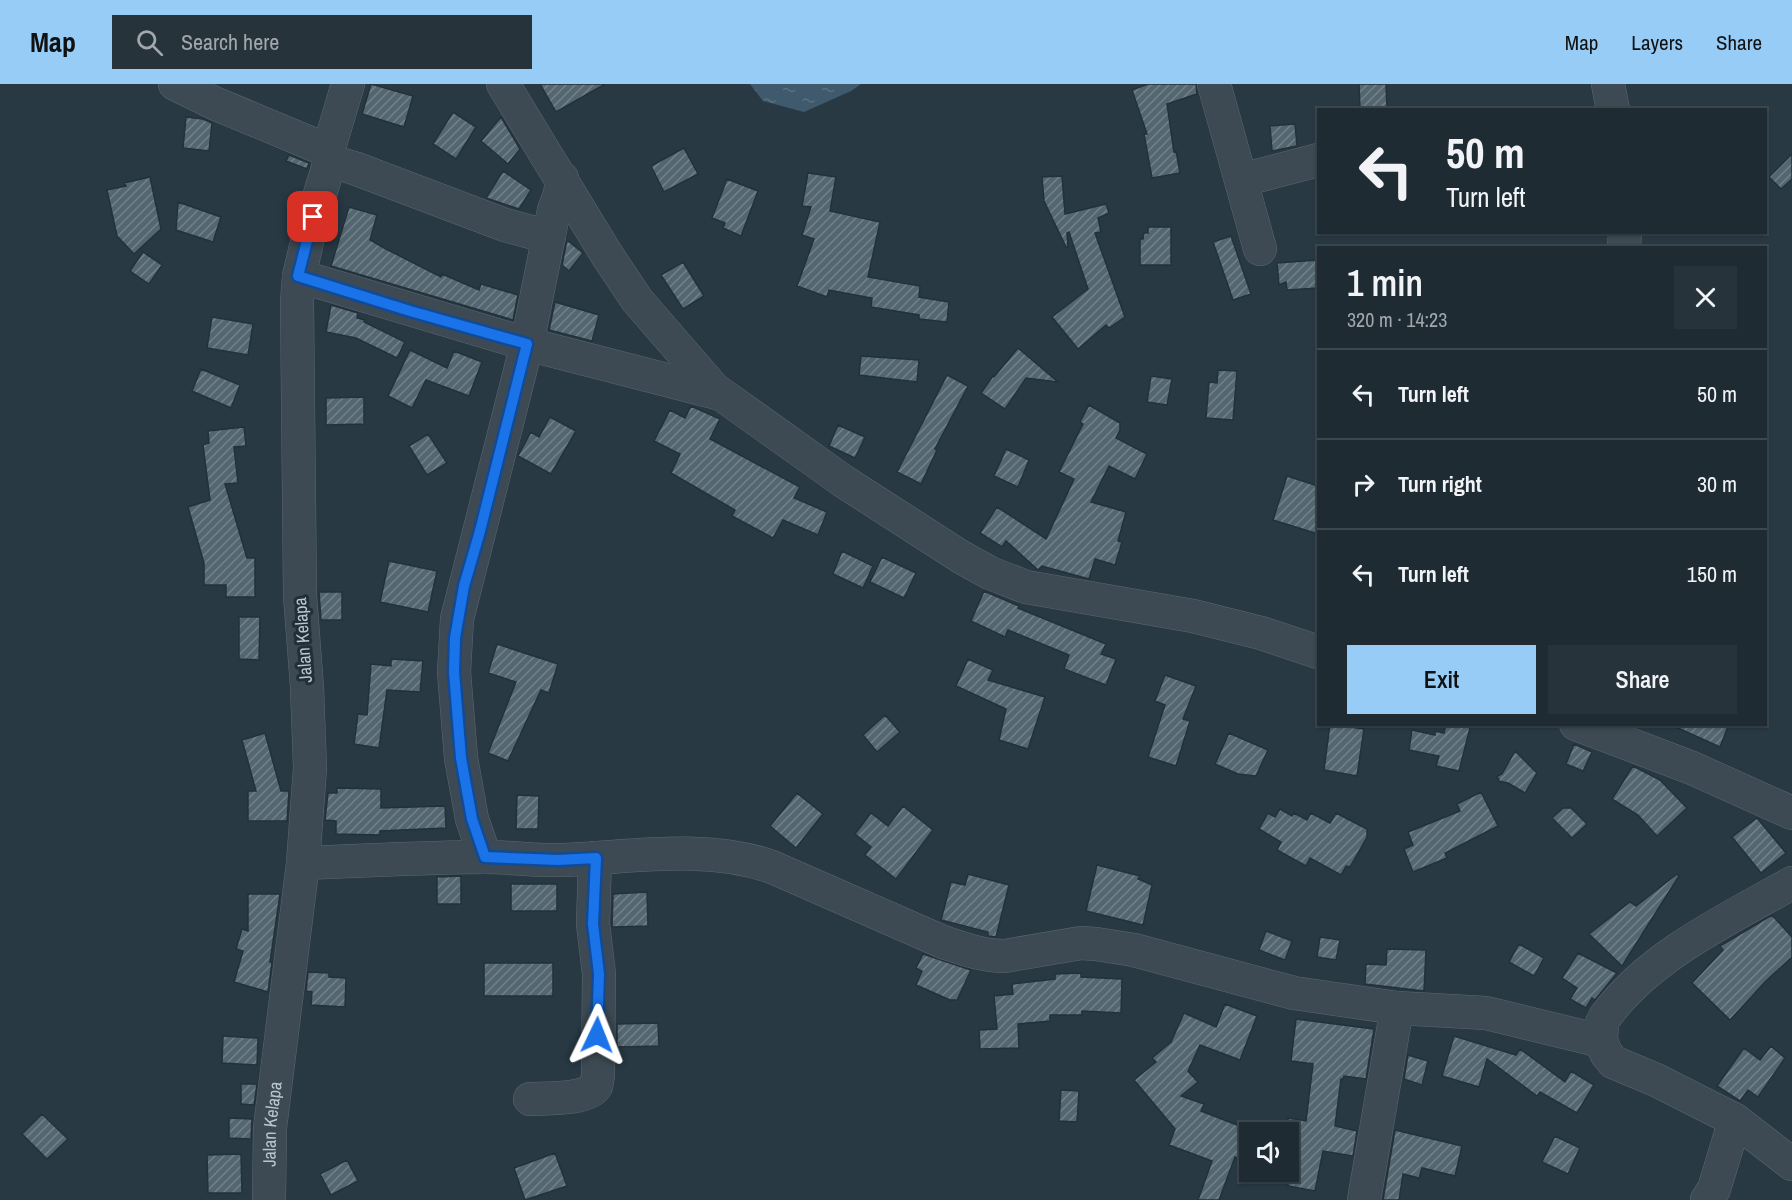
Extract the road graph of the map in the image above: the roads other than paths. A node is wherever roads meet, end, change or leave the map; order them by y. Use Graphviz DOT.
graph roads {
  1 [pos="175,84"];
  2 [pos="348,84"];
  3 [pos="503,84"];
  4 [pos="1214,84"];
  5 [pos="1608,84"];
  6 [pos="1613,108"];
  7 [pos="329,155"];
  8 [pos="1317,160"];
  9 [pos="561,178"];
  10 [pos="1242,180"];
  11 [pos="549,237"];
  12 [pos="1260,249"];
  13 [pos="298,276"];
  14 [pos="527,344"];
  15 [pos="721,394"];
  16 [pos="1317,652"];
  17 [pos="1581,726"];
  18 [pos="1792,813"];
  19 [pos="485,857"];
  20 [pos="596,858"];
  21 [pos="303,863"];
  22 [pos="1792,883"];
  23 [pos="1397,1008"];
  24 [pos="1601,1041"];
  25 [pos="530,1099"];
  26 [pos="1736,1120"];
  27 [pos="1792,1164"];
  28 [pos="269,1200"];
  29 [pos="1364,1200"];
  30 [pos="1707,1200"];
  1 -- 7 [label="street"];
  2 -- 7 [label="street, Jalan Kelapa"];
  3 -- 9 [label="street"];
  4 -- 10 [label="street"];
  5 -- 6 [label="street"];
  7 -- 11 [label="street"];
  7 -- 13 [label="street, Jalan Kelapa"];
  8 -- 10 [label="street"];
  9 -- 11 [label="street"];
  9 -- 15 [label="street"];
  10 -- 12 [label="street"];
  11 -- 14 [label="street"];
  13 -- 14 [label="street"];
  13 -- 21 [label="street, Jalan Kelapa"];
  14 -- 15 [label="street"];
  14 -- 19 [label="street"];
  15 -- 16 [label="street"];
  17 -- 18 [label="street"];
  19 -- 20 [label="street"];
  19 -- 21 [label="street"];
  20 -- 23 [label="street"];
  20 -- 25 [label="street"];
  21 -- 28 [label="street, Jalan Kelapa"];
  22 -- 24 [label="street"];
  23 -- 24 [label="street"];
  23 -- 29 [label="street"];
  24 -- 26 [label="street"];
  26 -- 27 [label="street"];
  26 -- 30 [label="street"];
}
